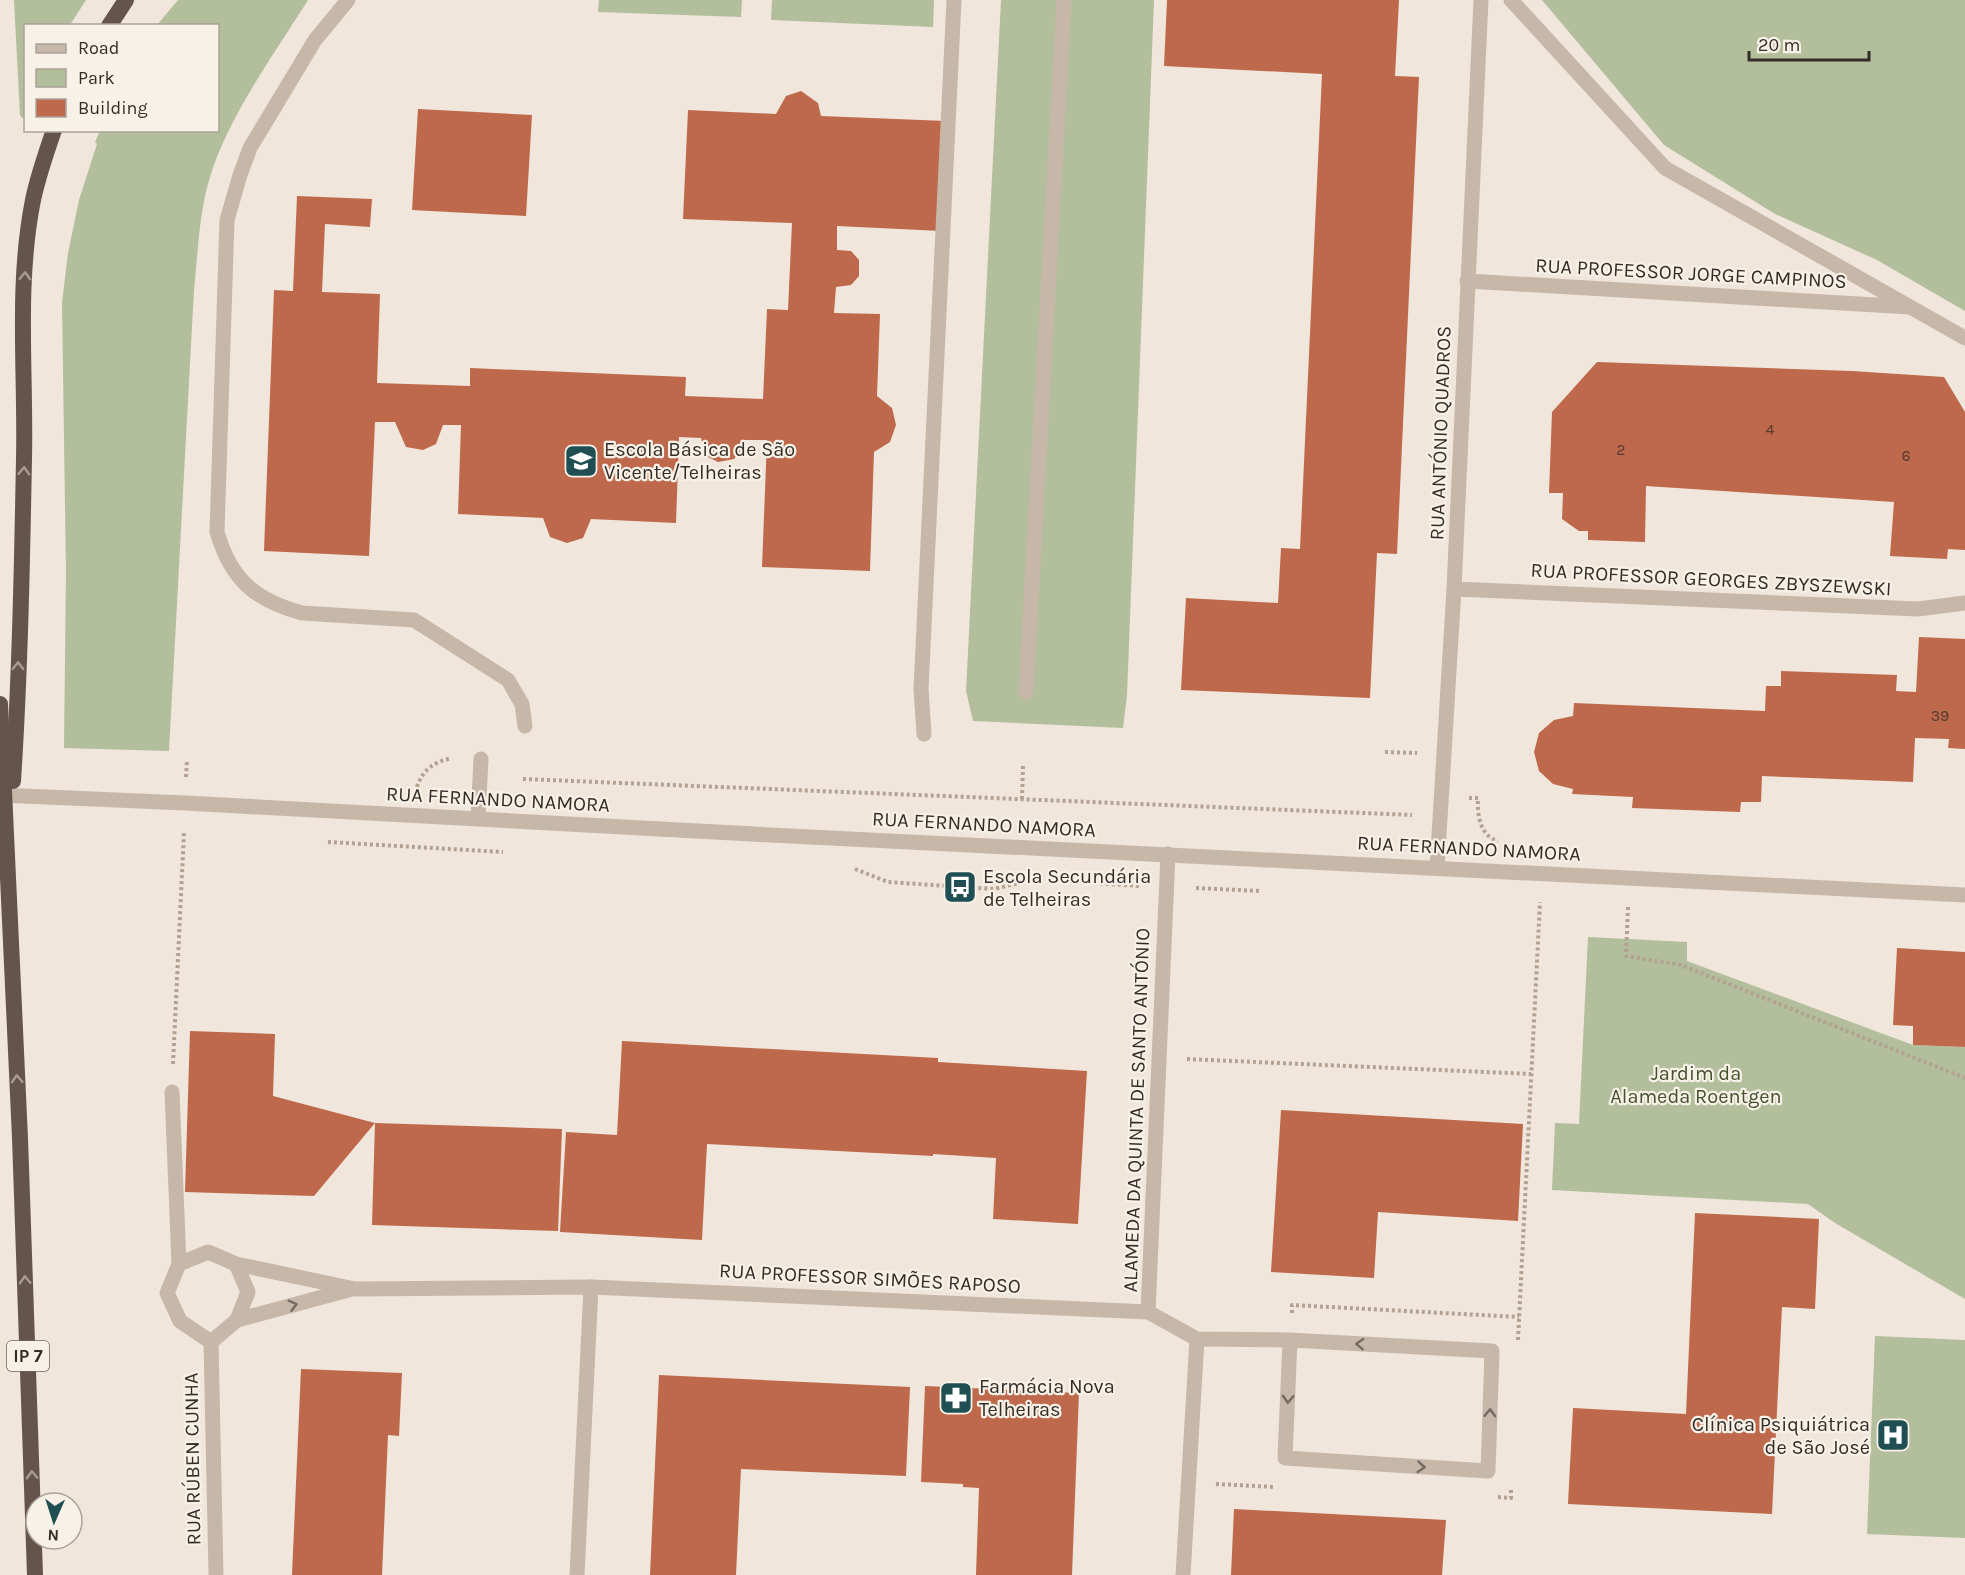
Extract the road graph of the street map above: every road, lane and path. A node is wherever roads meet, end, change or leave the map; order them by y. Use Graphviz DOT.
graph roads {
  1 [pos="126,0"];
  2 [pos="348,0"];
  3 [pos="954,0"];
  4 [pos="1064,0"];
  5 [pos="1481,0"];
  6 [pos="1511,0"];
  7 [pos="110,24"];
  8 [pos="53,132"];
  9 [pos="1467,281"];
  10 [pos="1913,307"];
  11 [pos="1965,338"];
  12 [pos="1454,589"];
  13 [pos="1965,603"];
  14 [pos="1026,692"];
  15 [pos="0,704"];
  16 [pos="9,723"];
  17 [pos="525,726"];
  18 [pos="924,734"];
  19 [pos="481,759"];
  20 [pos="187,760"];
  21 [pos="1023,766"];
  22 [pos="523,779"];
  23 [pos="0,795"];
  24 [pos="1478,798"];
  25 [pos="1022,800"];
  26 [pos="185,803"];
  27 [pos="1440,816"];
  28 [pos="478,819"];
  29 [pos="1501,842"];
  30 [pos="1168,854"];
  31 [pos="1437,868"];
  32 [pos="1965,895"];
  33 [pos="1540,902"];
  34 [pos="1628,906"];
  35 [pos="1160,1058"];
  36 [pos="1531,1074"];
  37 [pos="1965,1078"];
  38 [pos="172,1092"];
  39 [pos="179,1264"];
  40 [pos="236,1264"];
  41 [pos="591,1287"];
  42 [pos="355,1289"];
  43 [pos="1148,1312"];
  44 [pos="1519,1317"];
  45 [pos="237,1320"];
  46 [pos="1197,1339"];
  47 [pos="1290,1340"];
  48 [pos="211,1342"];
  49 [pos="1517,1351"];
  50 [pos="1189,1482"];
  51 [pos="1511,1486"];
  52 [pos="1284,1487"];
  53 [pos="1487,1497"];
  54 [pos="36,1575"];
  55 [pos="216,1575"];
  56 [pos="577,1575"];
  57 [pos="1183,1575"];
  1 -- 7 [label="highway"];
  2 -- 17 [label="street"];
  3 -- 18 [label="street"];
  4 -- 14 [label="street"];
  5 -- 9 [label="street, RUA ANTÓNIO QUADROS"];
  6 -- 10 [label="street, RUA PROFESSOR JORGE CAMPINOS"];
  16 -- 8 [label="highway, one-way"];
  9 -- 10 [label="street, RUA PROFESSOR JORGE CAMPINOS"];
  9 -- 12 [label="street, RUA ANTÓNIO QUADROS"];
  10 -- 11 [label="street, RUA PROFESSOR JORGE CAMPINOS"];
  12 -- 13 [label="street, RUA PROFESSOR GEORGES ZBYSZEWSKI"];
  12 -- 27 [label="street, RUA ANTÓNIO QUADROS"];
  15 -- 16 [label="highway, IP 7"];
  54 -- 16 [label="highway, IP 7, one-way"];
  19 -- 28 [label="street"];
  20 -- 26 [label="path"];
  21 -- 25 [label="path"];
  22 -- 25 [label="path"];
  23 -- 26 [label="street, RUA FERNANDO NAMORA"];
  24 -- 29 [label="path"];
  25 -- 27 [label="path"];
  26 -- 28 [label="street, RUA FERNANDO NAMORA"];
  26 -- 38 [label="path"];
  27 -- 31 [label="street, RUA ANTÓNIO QUADROS"];
  28 -- 30 [label="street, RUA FERNANDO NAMORA"];
  30 -- 31 [label="street, RUA FERNANDO NAMORA"];
  30 -- 35 [label="street, ALAMEDA DA QUINTA DE SANTO ANTÓNIO"];
  31 -- 32 [label="street, RUA FERNANDO NAMORA"];
  33 -- 36 [label="path"];
  34 -- 37 [label="path"];
  35 -- 36 [label="path"];
  35 -- 43 [label="street, ALAMEDA DA QUINTA DE SANTO ANTÓNIO"];
  36 -- 44 [label="path"];
  38 -- 39 [label="street"];
  39 -- 40 [label="street, RUA PROFESSOR SIMÕES RAPOSO"];
  39 -- 48 [label="street"];
  40 -- 42 [label="street, RUA PROFESSOR SIMÕES RAPOSO"];
  40 -- 45 [label="street, RUA PROFESSOR SIMÕES RAPOSO"];
  41 -- 42 [label="street, RUA PROFESSOR SIMÕES RAPOSO"];
  41 -- 43 [label="street, RUA PROFESSOR SIMÕES RAPOSO"];
  41 -- 56 [label="street"];
  45 -- 42 [label="street, RUA PROFESSOR SIMÕES RAPOSO, one-way"];
  43 -- 46 [label="street, ALAMEDA DA QUINTA DE SANTO ANTÓNIO"];
  44 -- 47 [label="path"];
  44 -- 49 [label="path"];
  45 -- 48 [label="street, RUA PROFESSOR SIMÕES RAPOSO"];
  46 -- 47 [label="street, ALAMEDA DA QUINTA DE SANTO ANTÓNIO"];
  46 -- 50 [label="street"];
  47 -- 47 [label="street, ALAMEDA DA QUINTA DE SANTO ANTÓNIO, one-way"];
  48 -- 55 [label="street, RUA RÚBEN CUNHA"];
  50 -- 52 [label="path"];
  50 -- 57 [label="street"];
  51 -- 53 [label="path"];
}
